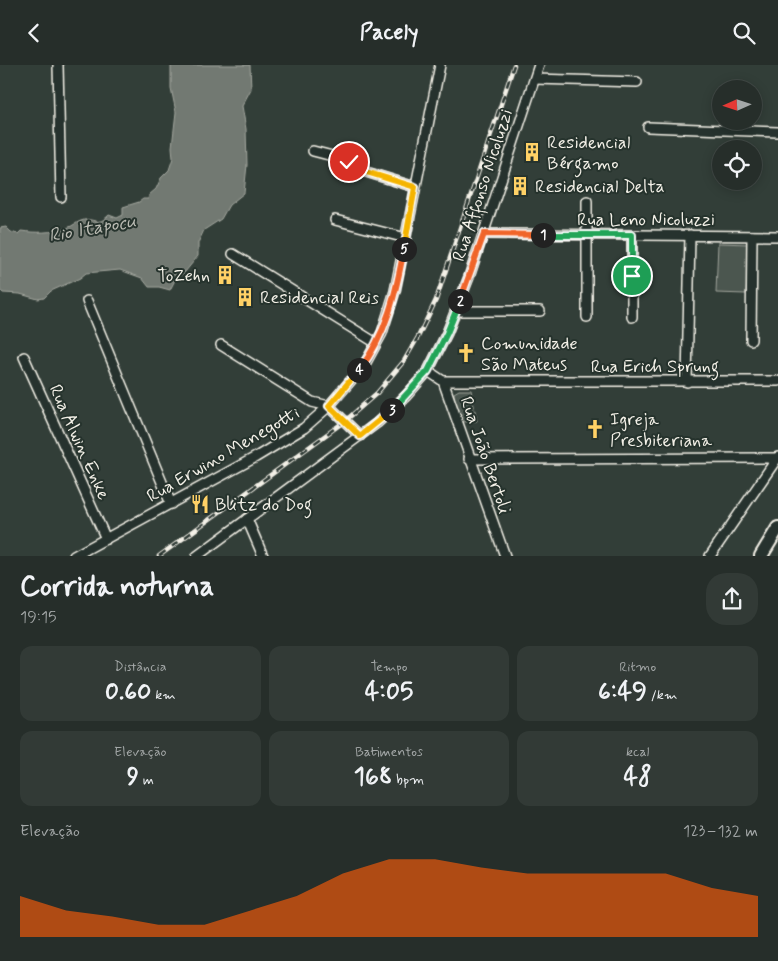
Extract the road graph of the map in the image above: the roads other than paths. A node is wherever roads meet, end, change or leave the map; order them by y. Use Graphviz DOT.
graph roads {
  1 [pos="58,65"];
  2 [pos="440,65"];
  3 [pos="539,65"];
  4 [pos="535,79"];
  5 [pos="637,82"];
  6 [pos="648,127"];
  7 [pos="778,132"];
  8 [pos="314,151"];
  9 [pos="415,187"];
  10 [pos="61,197"];
  11 [pos="587,201"];
  12 [pos="335,219"];
  13 [pos="484,234"];
  14 [pos="587,235"];
  15 [pos="632,235"];
  16 [pos="690,235"];
  17 [pos="752,235"];
  18 [pos="778,236"];
  19 [pos="406,238"];
  20 [pos="233,254"];
  21 [pos="87,301"];
  22 [pos="456,311"];
  23 [pos="540,311"];
  24 [pos="587,317"];
  25 [pos="632,317"];
  26 [pos="751,340"];
  27 [pos="376,343"];
  28 [pos="221,345"];
  29 [pos="24,357"];
  30 [pos="428,371"];
  31 [pos="443,381"];
  32 [pos="778,381"];
  33 [pos="687,382"];
  34 [pos="329,406"];
  35 [pos="360,436"];
  36 [pos="778,457"];
  37 [pos="469,459"];
  38 [pos="171,504"];
  39 [pos="247,519"];
  40 [pos="778,528"];
  41 [pos="106,539"];
  42 [pos="74,556"];
  43 [pos="197,556"];
  44 [pos="263,556"];
  45 [pos="504,556"];
  46 [pos="710,556"];
  47 [pos="760,556"];
  1 -- 10 [label="street"];
  2 -- 9 [label="street, Rua Erwino Menegotti"];
  3 -- 4 [label="street, Rua Affonso Nicoluzzi"];
  4 -- 5 [label="street"];
  4 -- 13 [label="street, Rua Affonso Nicoluzzi"];
  6 -- 7 [label="street"];
  8 -- 9 [label="street"];
  9 -- 19 [label="street, Rua Erwino Menegotti"];
  11 -- 14 [label="street"];
  12 -- 19 [label="street"];
  13 -- 14 [label="street, Rua Leno Nicoluzzi"];
  13 -- 22 [label="street, Rua Affonso Nicoluzzi"];
  14 -- 15 [label="street, Rua Leno Nicoluzzi"];
  14 -- 24 [label="street"];
  15 -- 16 [label="street, Rua Leno Nicoluzzi"];
  15 -- 25 [label="street"];
  16 -- 17 [label="street, Rua Leno Nicoluzzi"];
  16 -- 33 [label="street"];
  17 -- 18 [label="street, Rua Leno Nicoluzzi"];
  17 -- 26 [label="street"];
  19 -- 27 [label="street, Rua Erwino Menegotti"];
  20 -- 27 [label="street"];
  21 -- 38 [label="street"];
  22 -- 23 [label="street"];
  22 -- 30 [label="street, Rua Affonso Nicoluzzi"];
  27 -- 34 [label="street, Rua Erwino Menegotti"];
  28 -- 34 [label="street"];
  29 -- 41 [label="street, Rua Alwin Enke"];
  30 -- 31 [label="street, Rua João Bertoli"];
  30 -- 35 [label="street, Rua Affonso Nicoluzzi"];
  31 -- 33 [label="street, Rua Erich Sprung"];
  31 -- 37 [label="street, Rua João Bertoli"];
  32 -- 33 [label="street, Rua Erich Sprung"];
  34 -- 35 [label="street"];
  34 -- 38 [label="street, Rua Erwino Menegotti"];
  35 -- 39 [label="street, Rua Affonso Nicoluzzi"];
  36 -- 37 [label="street"];
  36 -- 46 [label="street"];
  37 -- 45 [label="street, Rua João Bertoli"];
  38 -- 41 [label="street, Rua Erwino Menegotti"];
  39 -- 43 [label="street, Rua Affonso Nicoluzzi"];
  39 -- 44 [label="street"];
  40 -- 47 [label="highway"];
  41 -- 42 [label="street, Rua Erwino Menegotti"];
}
